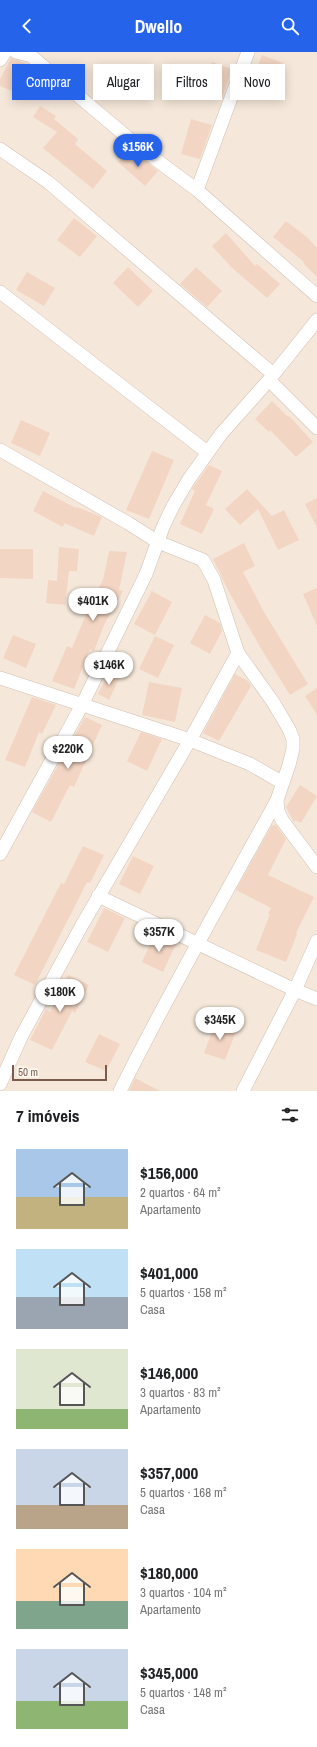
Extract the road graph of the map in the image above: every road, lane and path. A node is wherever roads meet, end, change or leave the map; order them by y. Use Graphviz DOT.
graph roads {
  1 [pos="5,52"];
  2 [pos="16,52"];
  3 [pos="248,52"];
  4 [pos="0,60"];
  5 [pos="0,149"];
  6 [pos="197,190"];
  7 [pos="0,292"];
  8 [pos="317,296"];
  9 [pos="317,320"];
  10 [pos="271,377"];
  11 [pos="317,428"];
  12 [pos="0,450"];
  13 [pos="207,452"];
  14 [pos="158,542"];
  15 [pos="238,653"];
  16 [pos="0,678"];
  17 [pos="82,705"];
  18 [pos="190,740"];
  19 [pos="283,783"];
  20 [pos="277,800"];
  21 [pos="0,854"];
  22 [pos="317,867"];
  23 [pos="98,896"];
  24 [pos="317,941"];
  25 [pos="199,944"];
  26 [pos="295,990"];
  27 [pos="317,999"];
  28 [pos="0,1084"];
  29 [pos="120,1091"];
  30 [pos="243,1091"];
  1 -- 4 [label="street"];
  2 -- 6 [label="street"];
  3 -- 6 [label="street"];
  5 -- 10 [label="street"];
  6 -- 8 [label="street"];
  7 -- 13 [label="street"];
  9 -- 10 [label="street"];
  10 -- 11 [label="street"];
  10 -- 13 [label="street"];
  12 -- 14 [label="street"];
  13 -- 14 [label="street"];
  14 -- 15 [label="street"];
  14 -- 17 [label="street"];
  15 -- 18 [label="street"];
  15 -- 19 [label="street"];
  16 -- 17 [label="street"];
  17 -- 18 [label="street"];
  17 -- 21 [label="street"];
  18 -- 19 [label="street"];
  18 -- 23 [label="street"];
  19 -- 20 [label="street"];
  20 -- 22 [label="street"];
  20 -- 25 [label="street"];
  23 -- 25 [label="street"];
  23 -- 28 [label="street"];
  24 -- 26 [label="street"];
  25 -- 26 [label="street"];
  25 -- 29 [label="street"];
  26 -- 27 [label="street"];
  26 -- 30 [label="street"];
}
